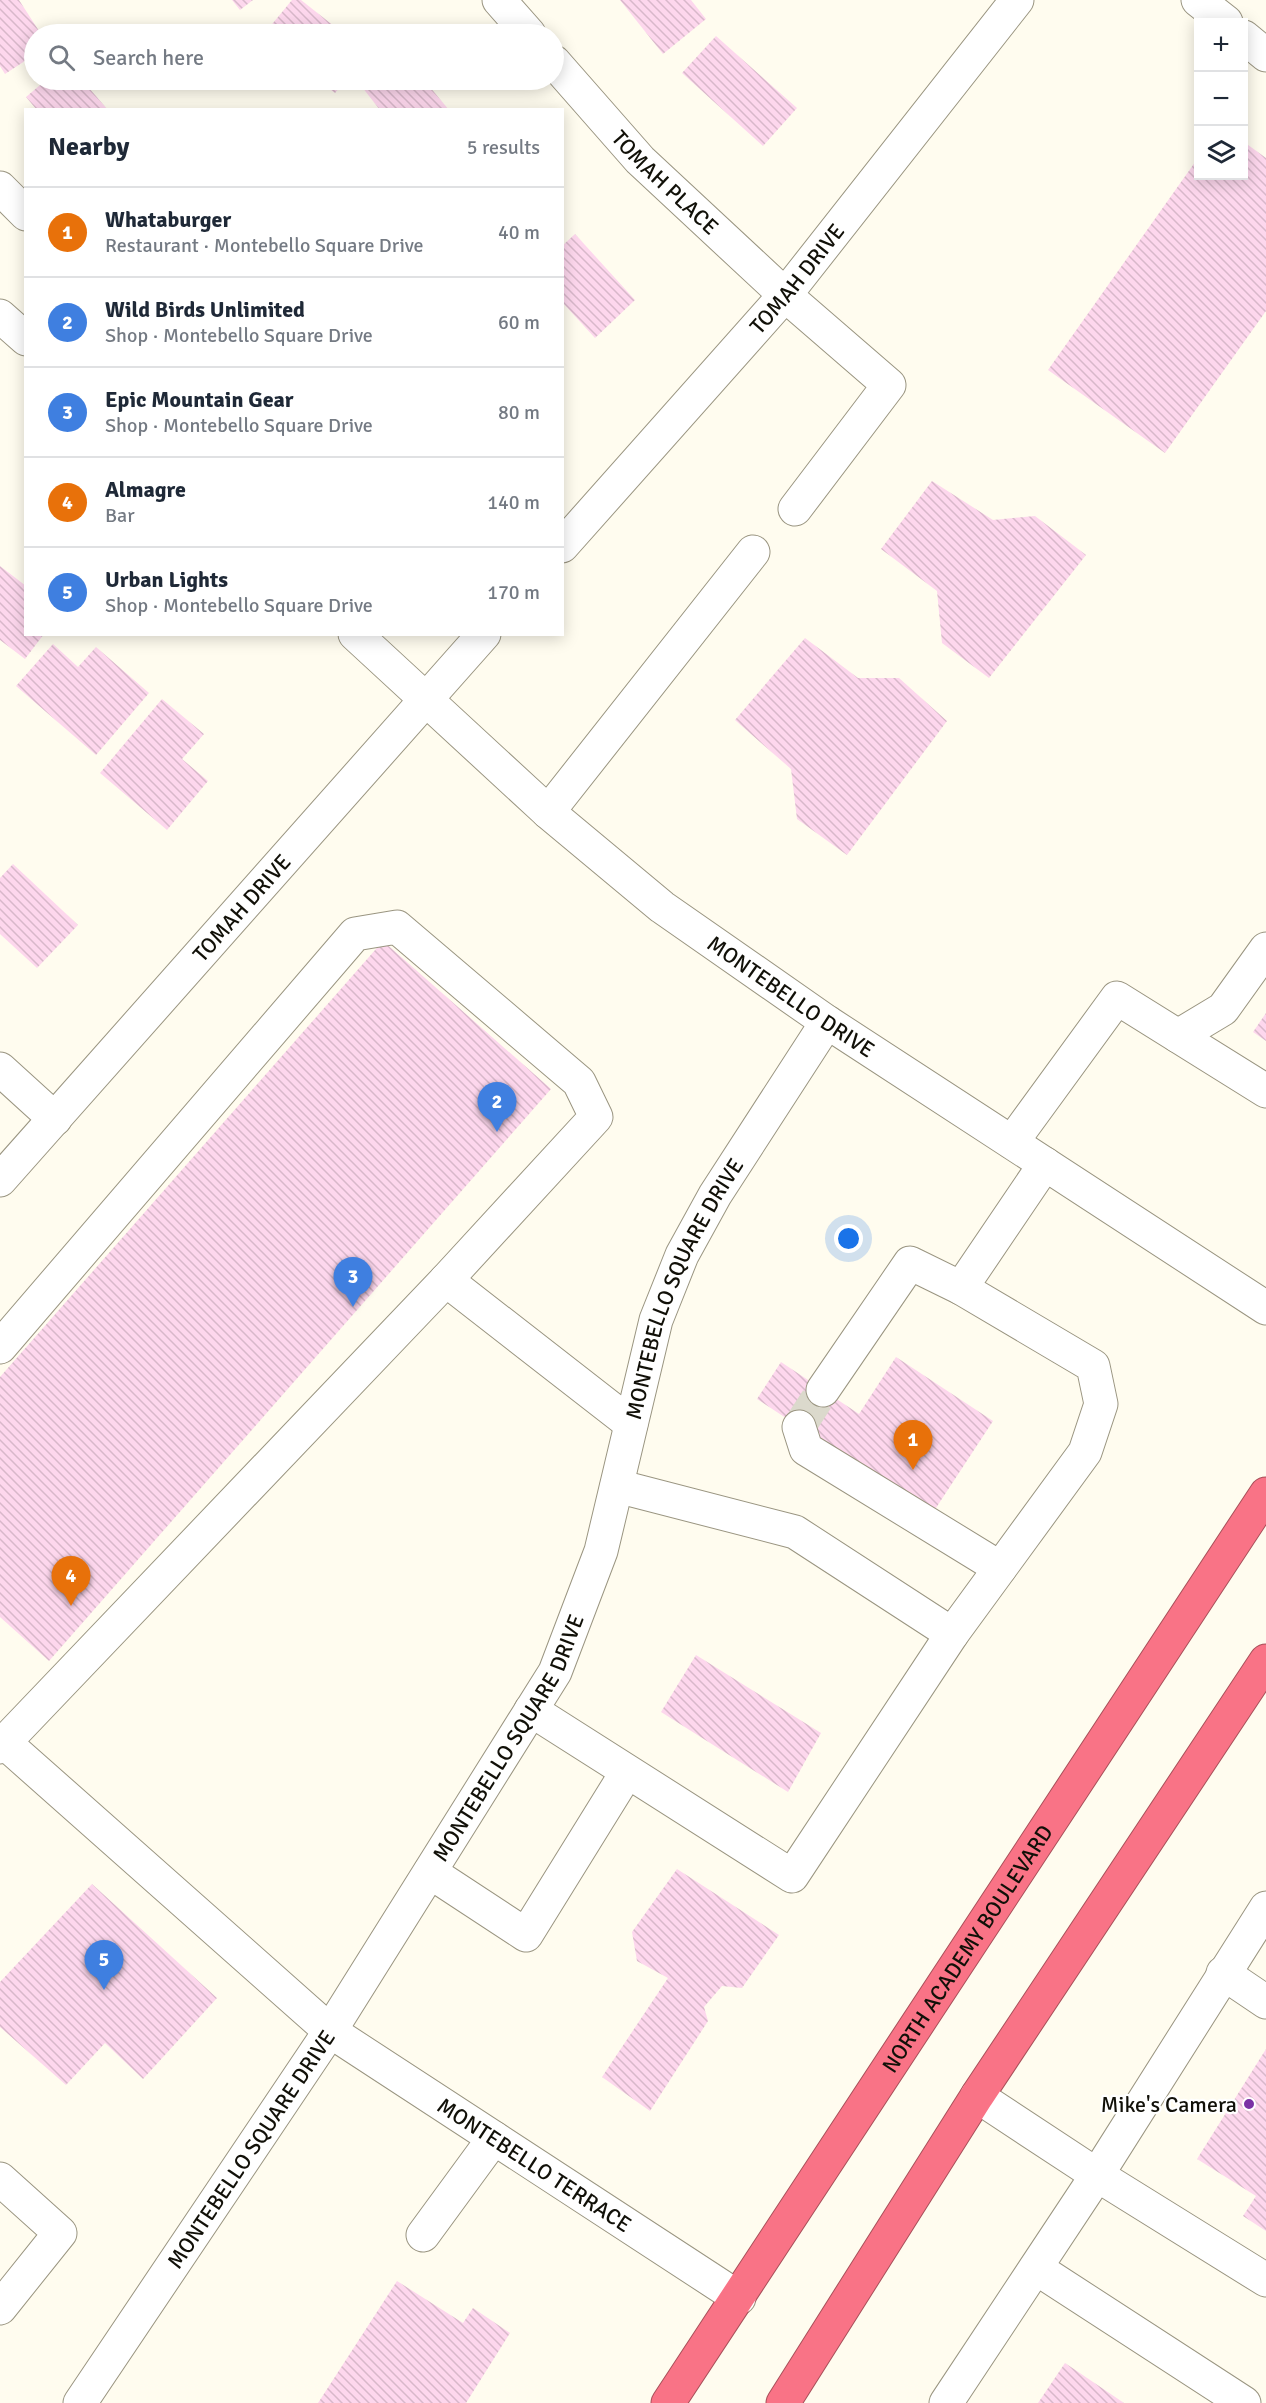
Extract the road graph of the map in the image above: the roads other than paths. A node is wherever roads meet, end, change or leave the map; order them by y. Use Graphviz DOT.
graph roads {
  1 [pos="499,0"];
  2 [pos="1017,0"];
  3 [pos="1198,0"];
  4 [pos="1221,18"];
  5 [pos="520,24"];
  6 [pos="1248,40"];
  7 [pos="1266,55"];
  8 [pos="564,73"];
  9 [pos="0,188"];
  10 [pos="24,212"];
  11 [pos="785,295"];
  12 [pos="0,316"];
  13 [pos="24,337"];
  14 [pos="795,509"];
  15 [pos="564,544"];
  16 [pos="753,552"];
  17 [pos="358,636"];
  18 [pos="482,636"];
  19 [pos="427,699"];
  20 [pos="548,812"];
  21 [pos="1266,949"];
  22 [pos="827,1022"];
  23 [pos="1178,1036"];
  24 [pos="0,1069"];
  25 [pos="1266,1091"];
  26 [pos="55,1119"];
  27 [pos="1012,1142"];
  28 [pos="1045,1164"];
  29 [pos="0,1180"];
  30 [pos="446,1280"];
  31 [pos="962,1288"];
  32 [pos="1266,1308"];
  33 [pos="0,1347"];
  34 [pos="823,1390"];
  35 [pos="631,1424"];
  36 [pos="799,1426"];
  37 [pos="616,1486"];
  38 [pos="1266,1494"];
  39 [pos="1000,1568"];
  40 [pos="952,1634"];
  41 [pos="1266,1661"];
  42 [pos="531,1710"];
  43 [pos="2,1744"];
  44 [pos="627,1772"];
  45 [pos="430,1872"];
  46 [pos="1266,1908"];
  47 [pos="1223,1973"];
  48 [pos="1266,2002"];
  49 [pos="330,2031"];
  50 [pos="977,2096"];
  51 [pos="494,2138"];
  52 [pos="1097,2175"];
  53 [pos="0,2179"];
  54 [pos="423,2235"];
  55 [pos="1036,2268"];
  56 [pos="1266,2280"];
  57 [pos="739,2298"];
  58 [pos="0,2308"];
  59 [pos="80,2403"];
  60 [pos="668,2403"];
  61 [pos="783,2403"];
  62 [pos="946,2403"];
  63 [pos="1244,2403"];
  1 -- 5 [label="street"];
  2 -- 11 [label="street, TOMAH DRIVE"];
  3 -- 4 [label="street"];
  6 -- 7 [label="street"];
  8 -- 11 [label="street, TOMAH PLACE"];
  9 -- 10 [label="street"];
  11 -- 14 [label="street, TOMAH PLACE"];
  11 -- 15 [label="street, TOMAH DRIVE"];
  12 -- 13 [label="street"];
  16 -- 20 [label="street"];
  17 -- 19 [label="street, MONTEBELLO DRIVE"];
  18 -- 19 [label="street, TOMAH DRIVE"];
  19 -- 20 [label="street, MONTEBELLO DRIVE"];
  19 -- 26 [label="street, TOMAH DRIVE"];
  20 -- 22 [label="street, MONTEBELLO DRIVE"];
  21 -- 23 [label="street"];
  22 -- 27 [label="street, MONTEBELLO DRIVE"];
  22 -- 35 [label="street, MONTEBELLO SQUARE DRIVE"];
  23 -- 25 [label="street"];
  23 -- 27 [label="street"];
  24 -- 26 [label="street"];
  26 -- 29 [label="street, TOMAH DRIVE"];
  27 -- 28 [label="street, MONTEBELLO DRIVE"];
  28 -- 31 [label="street"];
  28 -- 32 [label="street, MONTEBELLO DRIVE"];
  30 -- 33 [label="street"];
  30 -- 35 [label="street"];
  30 -- 43 [label="street"];
  31 -- 34 [label="street"];
  31 -- 39 [label="street"];
  35 -- 37 [label="street, MONTEBELLO SQUARE DRIVE"];
  36 -- 39 [label="street"];
  37 -- 40 [label="street"];
  37 -- 42 [label="street, MONTEBELLO SQUARE DRIVE"];
  38 -- 57 [label="highway, NORTH ACADEMY BOULEVARD"];
  39 -- 40 [label="street"];
  40 -- 44 [label="street"];
  41 -- 50 [label="highway"];
  42 -- 44 [label="street"];
  42 -- 45 [label="street, MONTEBELLO SQUARE DRIVE"];
  43 -- 49 [label="street, MONTEBELLO TERRACE"];
  44 -- 45 [label="street"];
  45 -- 49 [label="street, MONTEBELLO SQUARE DRIVE"];
  46 -- 47 [label="street"];
  47 -- 48 [label="street"];
  47 -- 52 [label="street"];
  49 -- 51 [label="street, MONTEBELLO TERRACE"];
  49 -- 59 [label="street, MONTEBELLO SQUARE DRIVE"];
  50 -- 52 [label="street"];
  50 -- 61 [label="highway"];
  51 -- 54 [label="street"];
  51 -- 57 [label="street, MONTEBELLO TERRACE"];
  52 -- 55 [label="street"];
  52 -- 56 [label="street"];
  53 -- 58 [label="street"];
  55 -- 62 [label="street"];
  55 -- 63 [label="street"];
  57 -- 60 [label="highway, NORTH ACADEMY BOULEVARD"];
}
